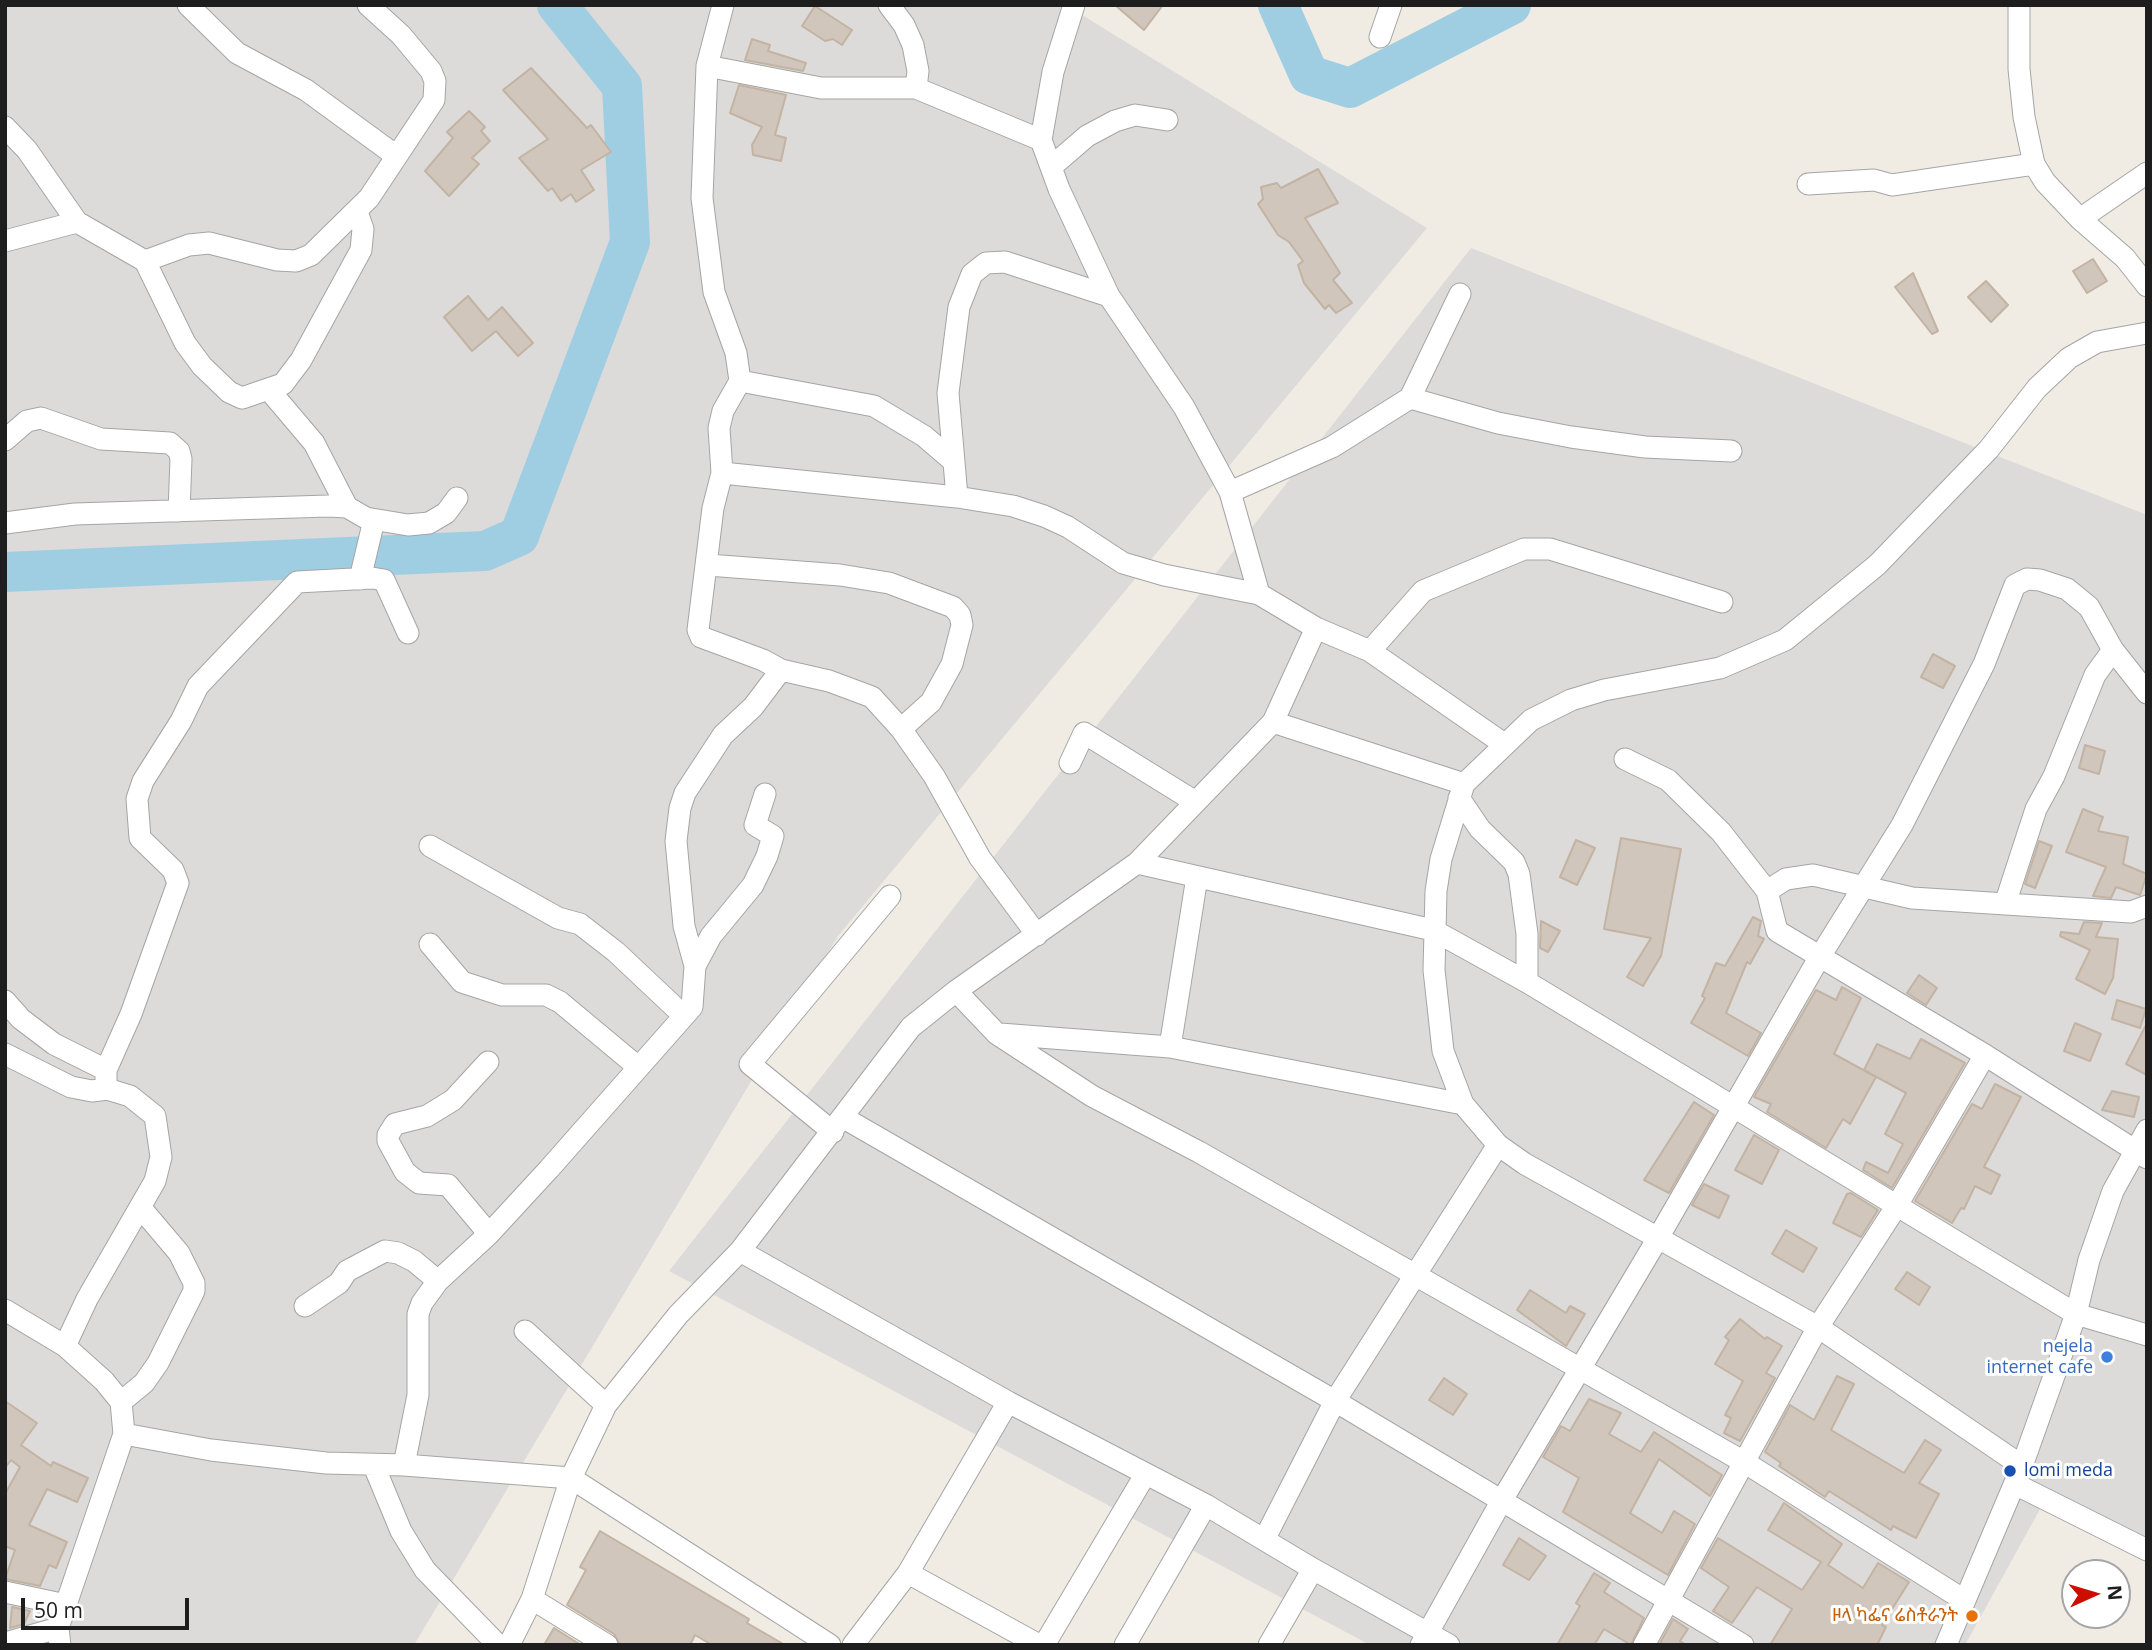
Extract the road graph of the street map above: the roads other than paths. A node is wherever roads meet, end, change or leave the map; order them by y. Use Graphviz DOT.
graph roads {
  1 [pos="188,5"];
  2 [pos="368,5"];
  3 [pos="723,5"];
  4 [pos="889,5"];
  5 [pos="1074,5"];
  6 [pos="1391,5"];
  7 [pos="2019,5"];
  8 [pos="1380,37"];
  9 [pos="707,66"];
  10 [pos="916,88"];
  11 [pos="1167,120"];
  12 [pos="5,127"];
  13 [pos="1041,140"];
  14 [pos="395,155"];
  15 [pos="2034,164"];
  16 [pos="1051,167"];
  17 [pos="2147,173"];
  18 [pos="1808,184"];
  19 [pos="357,212"];
  20 [pos="2080,219"];
  21 [pos="77,222"];
  22 [pos="5,241"];
  23 [pos="145,261"];
  24 [pos="2147,286"];
  25 [pos="1460,294"];
  26 [pos="1109,296"];
  27 [pos="2147,333"];
  28 [pos="740,381"];
  29 [pos="270,391"];
  30 [pos="1410,398"];
  31 [pos="5,440"];
  32 [pos="1731,451"];
  33 [pos="952,460"];
  34 [pos="722,473"];
  35 [pos="1230,492"];
  36 [pos="957,497"];
  37 [pos="457,498"];
  38 [pos="347,507"];
  39 [pos="179,511"];
  40 [pos="373,521"];
  41 [pos="5,523"];
  42 [pos="708,565"];
  43 [pos="360,577"];
  44 [pos="1259,594"];
  45 [pos="1722,602"];
  46 [pos="1316,628"];
  47 [pos="408,633"];
  48 [pos="2113,650"];
  49 [pos="1370,651"];
  50 [pos="781,670"];
  51 [pos="2147,693"];
  52 [pos="1273,722"];
  53 [pos="901,729"];
  54 [pos="1504,744"];
  55 [pos="1625,759"];
  56 [pos="1070,763"];
  57 [pos="1461,791"];
  58 [pos="765,794"];
  59 [pos="1194,801"];
  60 [pos="430,846"];
  61 [pos="1137,863"];
  62 [pos="1196,877"];
  63 [pos="1861,886"];
  64 [pos="1767,891"];
  65 [pos="890,896"];
  66 [pos="2005,904"];
  67 [pos="2147,906"];
  68 [pos="1433,930"];
  69 [pos="1037,935"];
  70 [pos="430,944"];
  71 [pos="1819,958"];
  72 [pos="695,966"];
  73 [pos="1527,982"];
  74 [pos="956,991"];
  75 [pos="5,1001"];
  76 [pos="684,1016"];
  77 [pos="998,1034"];
  78 [pos="1170,1047"];
  79 [pos="5,1054"];
  80 [pos="1985,1055"];
  81 [pos="488,1062"];
  82 [pos="638,1067"];
  83 [pos="106,1079"];
  84 [pos="1463,1104"];
  85 [pos="1732,1106"];
  86 [pos="839,1125"];
  87 [pos="2147,1130"];
  88 [pos="1498,1145"];
  89 [pos="2140,1154"];
  90 [pos="1896,1206"];
  91 [pos="140,1207"];
  92 [pos="489,1234"];
  93 [pos="1658,1238"];
  94 [pos="740,1251"];
  95 [pos="1417,1275"];
  96 [pos="438,1281"];
  97 [pos="305,1306"];
  98 [pos="5,1310"];
  99 [pos="2076,1314"];
  100 [pos="1818,1326"];
  101 [pos="525,1331"];
  102 [pos="2147,1335"];
  103 [pos="65,1346"];
  104 [pos="1580,1370"];
  105 [pos="1335,1401"];
  106 [pos="121,1402"];
  107 [pos="1008,1402"];
  108 [pos="606,1405"];
  109 [pos="124,1434"];
  110 [pos="1744,1462"];
  111 [pos="404,1465"];
  112 [pos="374,1466"];
  113 [pos="1145,1475"];
  114 [pos="2018,1475"];
  115 [pos="571,1478"];
  116 [pos="1502,1500"];
  117 [pos="1206,1505"];
  118 [pos="1265,1538"];
  119 [pos="2147,1550"];
  120 [pos="1313,1569"];
  121 [pos="908,1573"];
  122 [pos="5,1592"];
  123 [pos="1667,1598"];
  124 [pos="532,1599"];
  125 [pos="1964,1600"];
  126 [pos="66,1605"];
  127 [pos="59,1636"];
  128 [pos="1424,1638"];
  129 [pos="5,1643"];
  130 [pos="498,1645"];
  131 [pos="509,1645"];
  132 [pos="607,1645"];
  133 [pos="830,1645"];
  134 [pos="853,1645"];
  135 [pos="1038,1645"];
  136 [pos="1044,1645"];
  137 [pos="1125,1645"];
  138 [pos="1269,1645"];
  139 [pos="1448,1645"];
  140 [pos="1644,1645"];
  141 [pos="1743,1645"];
  142 [pos="1945,1645"];
  1 -- 14 [label="street"];
  2 -- 14 [label="street"];
  3 -- 9 [label="street"];
  4 -- 10 [label="street"];
  5 -- 13 [label="street"];
  6 -- 8 [label="street"];
  7 -- 15 [label="street"];
  9 -- 10 [label="street"];
  9 -- 28 [label="street"];
  10 -- 13 [label="street"];
  11 -- 16 [label="street"];
  12 -- 21 [label="street"];
  13 -- 16 [label="street"];
  14 -- 19 [label="street"];
  15 -- 18 [label="street"];
  15 -- 20 [label="street"];
  16 -- 26 [label="street"];
  17 -- 20 [label="street"];
  19 -- 23 [label="street"];
  19 -- 29 [label="street"];
  20 -- 24 [label="street"];
  21 -- 22 [label="street"];
  21 -- 23 [label="street"];
  23 -- 29 [label="street"];
  25 -- 30 [label="street"];
  26 -- 33 [label="street"];
  26 -- 35 [label="street"];
  27 -- 54 [label="street"];
  28 -- 33 [label="street"];
  28 -- 34 [label="street"];
  29 -- 38 [label="street"];
  30 -- 32 [label="street"];
  30 -- 35 [label="street"];
  31 -- 39 [label="street"];
  33 -- 36 [label="street"];
  34 -- 36 [label="street"];
  34 -- 42 [label="street"];
  35 -- 44 [label="street"];
  36 -- 44 [label="street"];
  37 -- 40 [label="street"];
  38 -- 39 [label="street"];
  38 -- 40 [label="street"];
  39 -- 41 [label="street"];
  40 -- 43 [label="street"];
  42 -- 50 [label="street"];
  42 -- 53 [label="street"];
  43 -- 47 [label="street"];
  43 -- 83 [label="street"];
  44 -- 46 [label="street"];
  45 -- 49 [label="street"];
  46 -- 49 [label="street"];
  46 -- 52 [label="street"];
  48 -- 51 [label="street"];
  48 -- 63 [label="street"];
  48 -- 66 [label="street"];
  49 -- 54 [label="street"];
  50 -- 53 [label="street"];
  50 -- 72 [label="street"];
  52 -- 57 [label="street"];
  52 -- 59 [label="street"];
  53 -- 69 [label="street"];
  54 -- 57 [label="street"];
  55 -- 64 [label="street"];
  56 -- 59 [label="street"];
  57 -- 68 [label="street"];
  57 -- 73 [label="street"];
  58 -- 72 [label="street"];
  59 -- 61 [label="street"];
  60 -- 76 [label="street"];
  61 -- 62 [label="street"];
  61 -- 69 [label="street"];
  62 -- 68 [label="street"];
  62 -- 78 [label="street"];
  63 -- 64 [label="street"];
  63 -- 66 [label="street"];
  63 -- 71 [label="street"];
  64 -- 71 [label="street"];
  65 -- 86 [label="street"];
  66 -- 67 [label="street"];
  68 -- 73 [label="street"];
  68 -- 84 [label="street"];
  69 -- 74 [label="street"];
  70 -- 82 [label="street"];
  71 -- 80 [label="street"];
  71 -- 85 [label="street"];
  72 -- 76 [label="street"];
  73 -- 85 [label="street"];
  74 -- 77 [label="street"];
  74 -- 86 [label="street"];
  75 -- 83 [label="street"];
  76 -- 82 [label="street"];
  77 -- 78 [label="street"];
  77 -- 95 [label="street"];
  78 -- 84 [label="street"];
  79 -- 83 [label="street"];
  80 -- 89 [label="street"];
  80 -- 90 [label="street"];
  81 -- 92 [label="street"];
  82 -- 92 [label="street"];
  83 -- 91 [label="street"];
  84 -- 88 [label="street"];
  85 -- 90 [label="street"];
  85 -- 93 [label="street"];
  86 -- 94 [label="street"];
  86 -- 105 [label="street"];
  87 -- 89 [label="street"];
  88 -- 93 [label="street"];
  88 -- 95 [label="street"];
  89 -- 99 [label="street"];
  90 -- 99 [label="street"];
  90 -- 100 [label="street"];
  91 -- 103 [label="street"];
  91 -- 106 [label="street"];
  92 -- 96 [label="street"];
  93 -- 100 [label="street"];
  93 -- 104 [label="street"];
  94 -- 107 [label="street"];
  94 -- 108 [label="street"];
  95 -- 104 [label="street"];
  95 -- 105 [label="street"];
  96 -- 97 [label="street"];
  96 -- 111 [label="street"];
  98 -- 103 [label="street"];
  99 -- 102 [label="street"];
  99 -- 114 [label="street"];
  100 -- 110 [label="street"];
  100 -- 114 [label="street"];
  101 -- 108 [label="street"];
  103 -- 106 [label="street"];
  104 -- 110 [label="street"];
  104 -- 116 [label="street"];
  105 -- 116 [label="street"];
  105 -- 118 [label="street"];
  106 -- 109 [label="street"];
  107 -- 113 [label="street"];
  107 -- 121 [label="street"];
  108 -- 115 [label="street"];
  109 -- 112 [label="street"];
  109 -- 126 [label="street"];
  110 -- 123 [label="street"];
  110 -- 125 [label="street"];
  111 -- 112 [label="street"];
  111 -- 115 [label="street"];
  112 -- 130 [label="street"];
  113 -- 117 [label="street"];
  113 -- 136 [label="street"];
  114 -- 119 [label="street"];
  114 -- 125 [label="street"];
  115 -- 124 [label="street"];
  115 -- 133 [label="street"];
  116 -- 123 [label="street"];
  116 -- 128 [label="street"];
  117 -- 118 [label="street"];
  117 -- 137 [label="street"];
  118 -- 120 [label="street"];
  120 -- 128 [label="street"];
  120 -- 138 [label="street"];
  121 -- 134 [label="street"];
  121 -- 135 [label="street"];
  122 -- 126 [label="street"];
  123 -- 140 [label="street"];
  123 -- 141 [label="street"];
  124 -- 131 [label="street"];
  124 -- 132 [label="street"];
  125 -- 142 [label="street"];
  126 -- 127 [label="street"];
  127 -- 129 [label="street"];
  128 -- 139 [label="street"];
}
